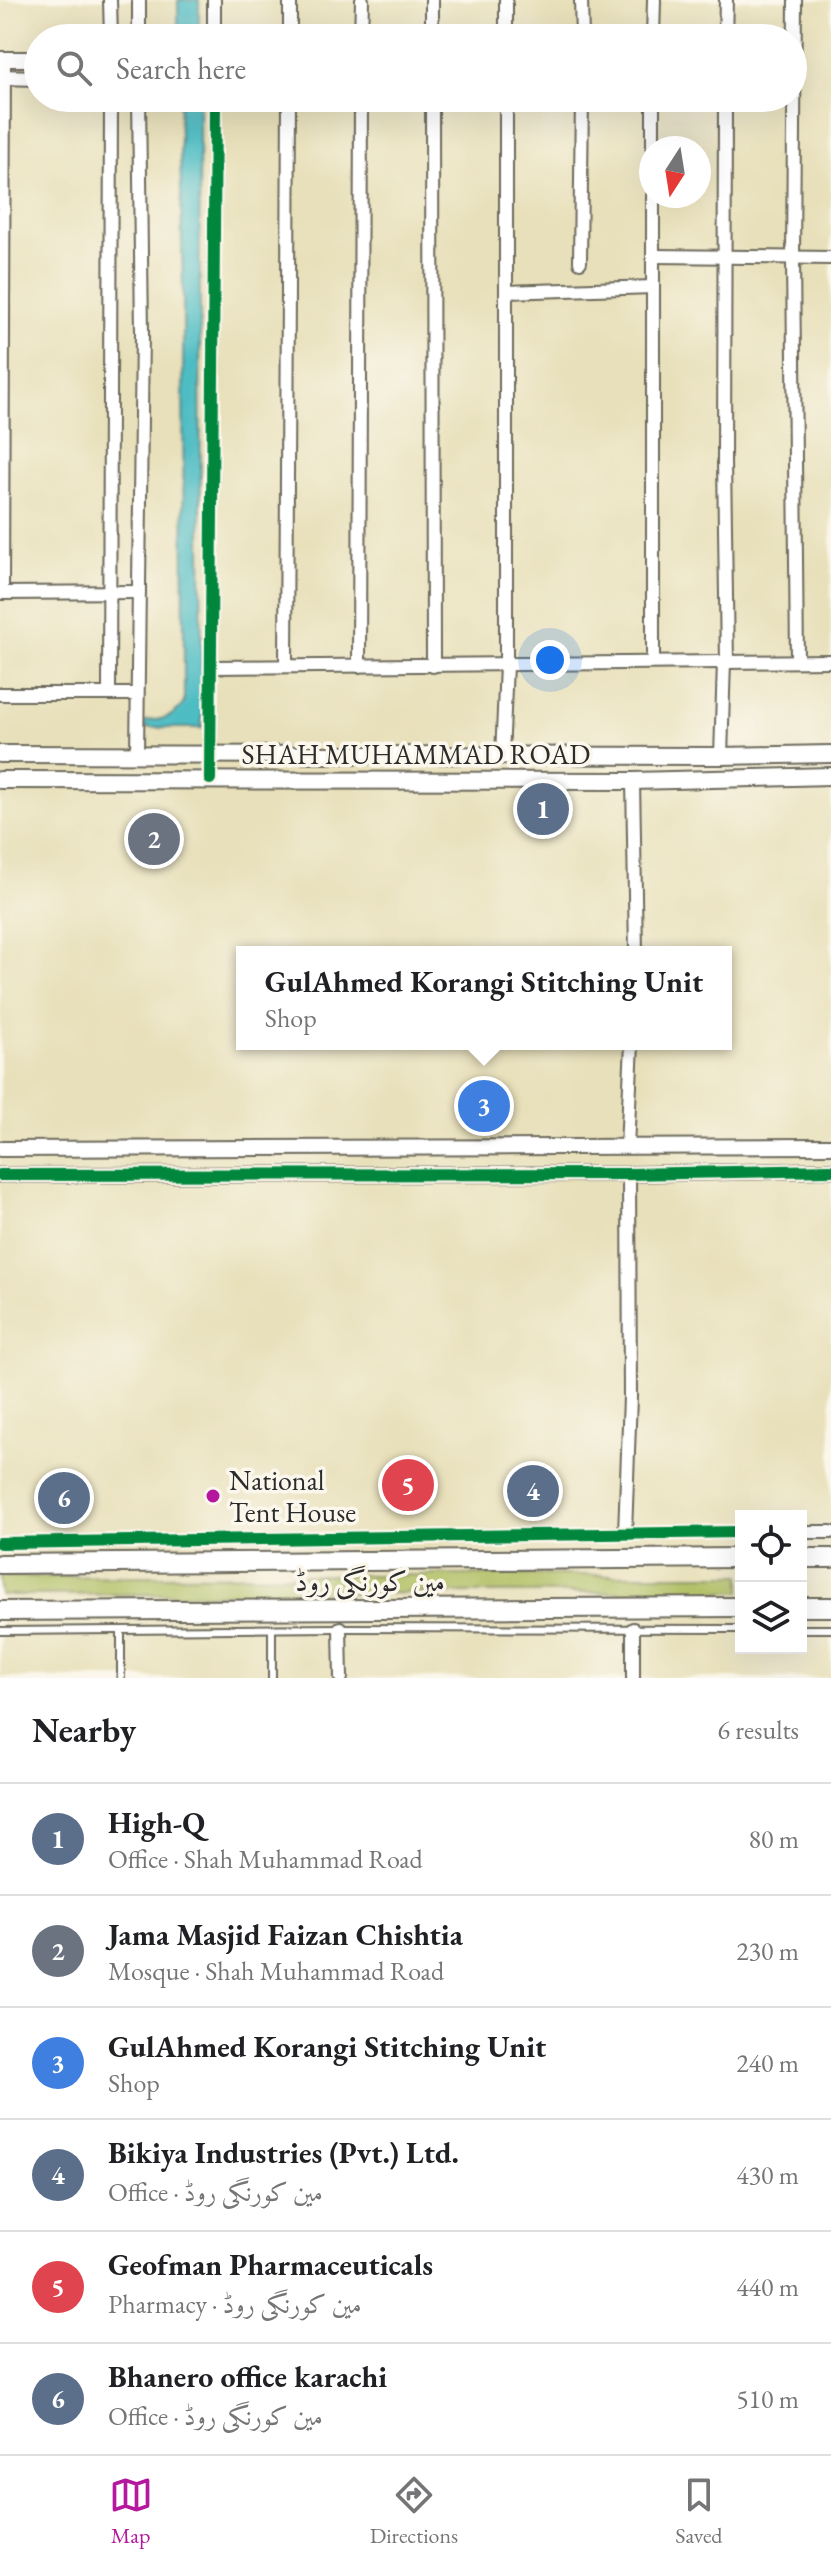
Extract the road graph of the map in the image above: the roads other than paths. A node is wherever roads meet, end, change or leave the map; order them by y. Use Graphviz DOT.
graph roads {
  1 [pos="110,0"];
  2 [pos="139,0"];
  3 [pos="214,0"];
  4 [pos="290,0"];
  5 [pos="362,0"];
  6 [pos="432,0"];
  7 [pos="506,0"];
  8 [pos="581,0"];
  9 [pos="654,0"];
  10 [pos="726,0"];
  11 [pos="795,0"];
  12 [pos="111,24"];
  13 [pos="139,24"];
  14 [pos="214,24"];
  15 [pos="290,24"];
  16 [pos="361,24"];
  17 [pos="432,24"];
  18 [pos="506,24"];
  19 [pos="582,24"];
  20 [pos="653,24"];
  21 [pos="725,24"];
  22 [pos="795,24"];
  23 [pos="2,59"];
  24 [pos="24,59"];
  25 [pos="3,77"];
  26 [pos="24,78"];
  27 [pos="111,112"];
  28 [pos="139,112"];
  29 [pos="215,112"];
  30 [pos="289,112"];
  31 [pos="361,112"];
  32 [pos="432,112"];
  33 [pos="506,112"];
  34 [pos="582,112"];
  35 [pos="653,112"];
  36 [pos="725,112"];
  37 [pos="794,112"];
  38 [pos="653,136"];
  39 [pos="653,208"];
  40 [pos="653,256"];
  41 [pos="725,256"];
  42 [pos="793,258"];
  43 [pos="831,258"];
  44 [pos="580,262"];
  45 [pos="653,287"];
  46 [pos="506,292"];
  47 [pos="110,592"];
  48 [pos="139,592"];
  49 [pos="1,593"];
  50 [pos="797,661"];
  51 [pos="831,661"];
  52 [pos="653,662"];
  53 [pos="726,663"];
  54 [pos="506,665"];
  55 [pos="286,666"];
  56 [pos="359,666"];
  57 [pos="433,666"];
  58 [pos="213,667"];
  59 [pos="0,694"];
  60 [pos="109,694"];
  61 [pos="137,694"];
  62 [pos="137,747"];
  63 [pos="211,753"];
  64 [pos="0,754"];
  65 [pos="831,754"];
  66 [pos="502,756"];
  67 [pos="721,756"];
  68 [pos="831,776"];
  69 [pos="210,779"];
  70 [pos="0,780"];
  71 [pos="633,781"];
  72 [pos="636,946"];
  73 [pos="632,1050"];
  74 [pos="831,1146"];
  75 [pos="627,1147"];
  76 [pos="652,1147"];
  77 [pos="0,1149"];
  78 [pos="60,1149"];
  79 [pos="831,1170"];
  80 [pos="61,1174"];
  81 [pos="629,1174"];
  82 [pos="651,1174"];
  83 [pos="0,1175"];
  84 [pos="735,1532"];
  85 [pos="807,1532"];
  86 [pos="831,1532"];
  87 [pos="625,1533"];
  88 [pos="0,1543"];
  89 [pos="735,1558"];
  90 [pos="807,1558"];
  91 [pos="831,1558"];
  92 [pos="0,1564"];
  93 [pos="735,1607"];
  94 [pos="807,1607"];
  95 [pos="831,1607"];
  96 [pos="0,1611"];
  97 [pos="340,1628"];
  98 [pos="272,1629"];
  99 [pos="633,1629"];
  100 [pos="735,1629"];
  101 [pos="807,1629"];
  102 [pos="831,1629"];
  103 [pos="121,1630"];
  104 [pos="0,1631"];
  105 [pos="121,1678"];
  106 [pos="272,1678"];
  107 [pos="341,1678"];
  108 [pos="633,1678"];
  1 -- 12 [label="street"];
  2 -- 13 [label="street"];
  3 -- 14 [label="street"];
  4 -- 15 [label="street"];
  5 -- 16 [label="street"];
  6 -- 17 [label="street"];
  7 -- 18 [label="street"];
  8 -- 19 [label="street"];
  9 -- 20 [label="street"];
  10 -- 21 [label="street"];
  11 -- 22 [label="street"];
  23 -- 24 [label="street"];
  23 -- 25 [label="street"];
  25 -- 26 [label="street"];
  25 -- 49 [label="street"];
  27 -- 47 [label="street"];
  28 -- 48 [label="street"];
  29 -- 58 [label="street"];
  30 -- 55 [label="street"];
  31 -- 56 [label="street"];
  32 -- 57 [label="street"];
  33 -- 46 [label="street"];
  34 -- 44 [label="street"];
  35 -- 38 [label="street"];
  36 -- 41 [label="street"];
  37 -- 42 [label="street"];
  39 -- 40 [label="street"];
  40 -- 41 [label="street"];
  40 -- 45 [label="street"];
  41 -- 42 [label="street"];
  41 -- 53 [label="street"];
  42 -- 43 [label="street"];
  42 -- 50 [label="street"];
  45 -- 46 [label="street"];
  45 -- 52 [label="street"];
  46 -- 54 [label="street"];
  47 -- 48 [label="street"];
  47 -- 49 [label="street"];
  47 -- 60 [label="street"];
  48 -- 61 [label="street"];
  50 -- 51 [label="street"];
  50 -- 53 [label="street"];
  52 -- 53 [label="street"];
  52 -- 54 [label="street"];
  53 -- 67 [label="street"];
  54 -- 57 [label="street"];
  54 -- 66 [label="street"];
  55 -- 56 [label="street"];
  55 -- 58 [label="street"];
  56 -- 57 [label="street"];
  58 -- 63 [label="street"];
  59 -- 60 [label="street"];
  60 -- 61 [label="street"];
  61 -- 62 [label="street"];
  62 -- 63 [label="main road, SHAH MUHAMMAD ROAD"];
  62 -- 64 [label="main road, SHAH MUHAMMAD ROAD"];
  63 -- 66 [label="main road, SHAH MUHAMMAD ROAD"];
  63 -- 69 [label="street"];
  65 -- 67 [label="main road, SHAH MUHAMMAD ROAD"];
  66 -- 67 [label="main road, SHAH MUHAMMAD ROAD"];
  68 -- 71 [label="main road, SHAH MUHAMMAD ROAD"];
  69 -- 70 [label="main road, SHAH MUHAMMAD ROAD"];
  69 -- 71 [label="main road, SHAH MUHAMMAD ROAD"];
  71 -- 72 [label="street"];
  73 -- 75 [label="street"];
  74 -- 76 [label="street"];
  75 -- 76 [label="street"];
  75 -- 78 [label="street"];
  76 -- 82 [label="street"];
  77 -- 78 [label="street"];
  78 -- 80 [label="street"];
  79 -- 82 [label="street"];
  80 -- 81 [label="street"];
  80 -- 83 [label="street"];
  81 -- 82 [label="street"];
  81 -- 87 [label="street"];
  84 -- 87 [label="street"];
  85 -- 86 [label="street"];
  87 -- 88 [label="street"];
  89 -- 92 [label="main road, مین کورنگی روڈ"];
  90 -- 91 [label="main road"];
  93 -- 96 [label="main road, مین کورنگی روڈ"];
  94 -- 95 [label="main road"];
  97 -- 98 [label="lane"];
  97 -- 99 [label="lane"];
  97 -- 107 [label="street"];
  98 -- 103 [label="lane"];
  98 -- 106 [label="lane"];
  99 -- 100 [label="lane"];
  99 -- 108 [label="street"];
  101 -- 102 [label="lane"];
  103 -- 104 [label="lane"];
  103 -- 105 [label="lane"];
}
